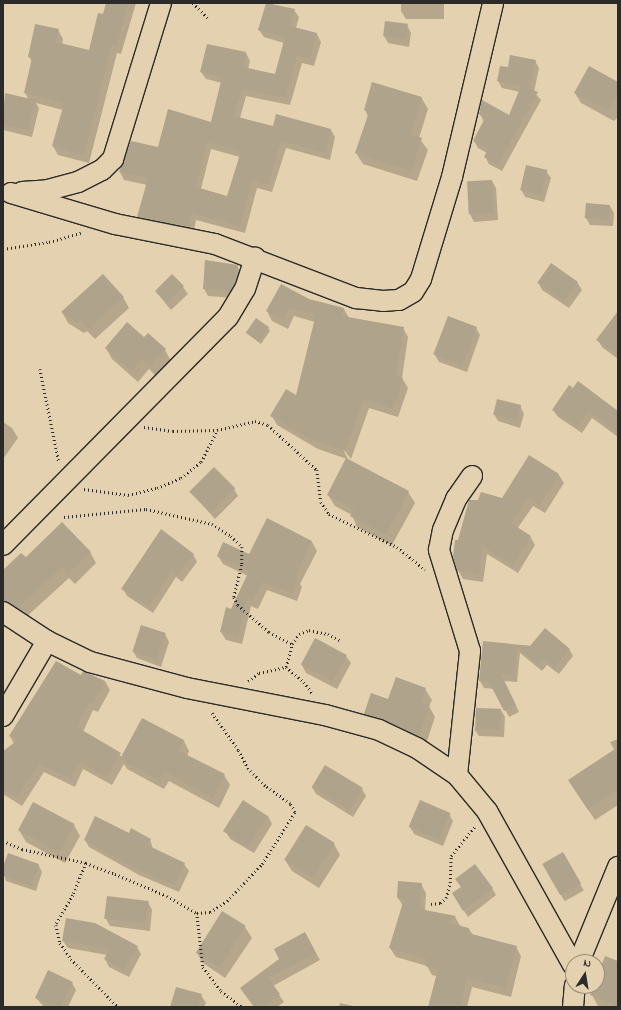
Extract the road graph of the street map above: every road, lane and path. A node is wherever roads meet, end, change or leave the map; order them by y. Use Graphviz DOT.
graph roads {
  1 [pos="161,3"];
  2 [pos="193,3"];
  3 [pos="494,3"];
  4 [pos="210,19"];
  5 [pos="7,193"];
  6 [pos="85,232"];
  7 [pos="3,249"];
  8 [pos="255,258"];
  9 [pos="40,369"];
  10 [pos="138,426"];
  11 [pos="217,430"];
  12 [pos="472,476"];
  13 [pos="64,484"];
  14 [pos="64,517"];
  15 [pos="3,545"];
  16 [pos="427,571"];
  17 [pos="3,612"];
  18 [pos="47,641"];
  19 [pos="341,641"];
  20 [pos="292,644"];
  21 [pos="286,667"];
  22 [pos="232,696"];
  23 [pos="209,709"];
  24 [pos="325,715"];
  25 [pos="3,716"];
  26 [pos="458,775"];
  27 [pos="487,811"];
  28 [pos="4,841"];
  29 [pos="86,863"];
  30 [pos="618,867"];
  31 [pos="431,904"];
  32 [pos="197,913"];
  33 [pos="567,954"];
  34 [pos="582,954"];
  35 [pos="575,994"];
  36 [pos="118,1007"];
  37 [pos="242,1007"];
  38 [pos="574,1007"];
  1 -- 5 [label="street"];
  2 -- 4 [label="path"];
  3 -- 8 [label="street"];
  5 -- 8 [label="street"];
  6 -- 7 [label="path"];
  8 -- 13 [label="street"];
  9 -- 13 [label="path"];
  10 -- 11 [label="path"];
  11 -- 13 [label="path"];
  11 -- 16 [label="path"];
  12 -- 26 [label="street"];
  13 -- 15 [label="street"];
  14 -- 20 [label="path"];
  17 -- 18 [label="street"];
  18 -- 22 [label="street"];
  18 -- 25 [label="street"];
  19 -- 20 [label="path"];
  20 -- 21 [label="path"];
  21 -- 22 [label="path"];
  21 -- 24 [label="path"];
  22 -- 24 [label="street"];
  23 -- 32 [label="path"];
  24 -- 26 [label="street"];
  26 -- 27 [label="street"];
  27 -- 31 [label="path"];
  27 -- 33 [label="street"];
  28 -- 29 [label="path"];
  29 -- 32 [label="path"];
  29 -- 36 [label="path"];
  30 -- 34 [label="street"];
  32 -- 37 [label="path"];
  35 -- 38 [label="street"];
}
